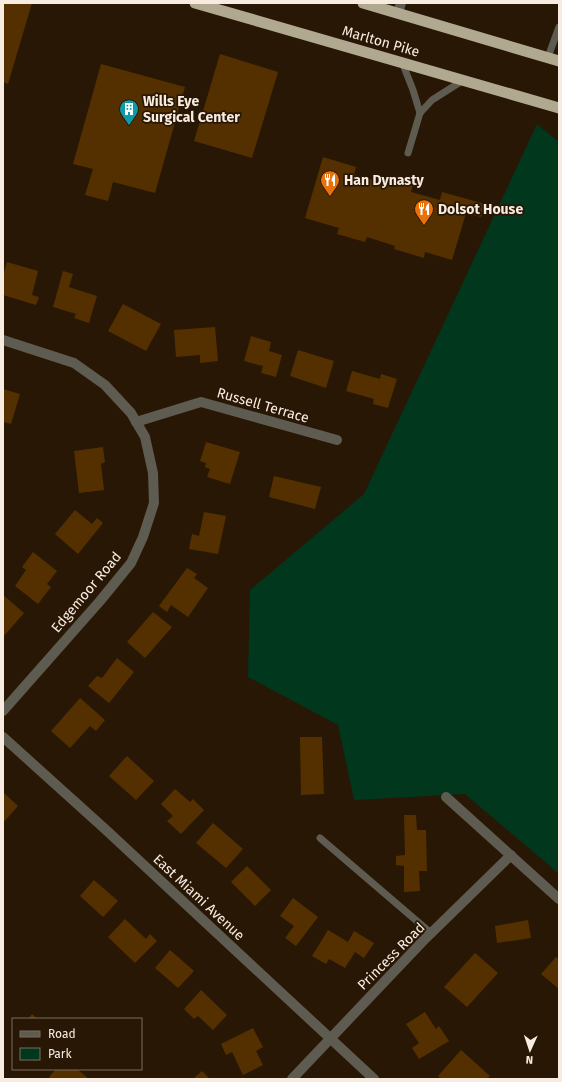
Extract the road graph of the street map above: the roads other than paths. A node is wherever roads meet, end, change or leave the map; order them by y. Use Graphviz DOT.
graph roads {
  1 [pos="195,3"];
  2 [pos="363,3"];
  3 [pos="400,8"];
  4 [pos="559,27"];
  5 [pos="548,58"];
  6 [pos="559,61"];
  7 [pos="402,62"];
  8 [pos="462,81"];
  9 [pos="559,108"];
  10 [pos="420,113"];
  11 [pos="408,153"];
  12 [pos="3,340"];
  13 [pos="136,422"];
  14 [pos="337,440"];
  15 [pos="3,711"];
  16 [pos="3,737"];
  17 [pos="446,797"];
  18 [pos="320,838"];
  19 [pos="511,855"];
  20 [pos="559,899"];
  21 [pos="432,934"];
  22 [pos="330,1038"];
  23 [pos="292,1079"];
  24 [pos="374,1079"];
  1 -- 7 [label="highway, Marlton Pike"];
  2 -- 3 [label="highway"];
  3 -- 5 [label="highway"];
  4 -- 5 [label="lane"];
  5 -- 6 [label="highway"];
  7 -- 8 [label="highway, Marlton Pike"];
  7 -- 10 [label="lane"];
  8 -- 9 [label="highway, Marlton Pike"];
  8 -- 10 [label="lane"];
  10 -- 11 [label="lane"];
  12 -- 13 [label="street, Edgemoor Road"];
  13 -- 14 [label="street, Russell Terrace"];
  13 -- 15 [label="street, Edgemoor Road"];
  16 -- 22 [label="street, East Miami Avenue"];
  17 -- 19 [label="street"];
  18 -- 21 [label="lane"];
  19 -- 20 [label="street"];
  19 -- 21 [label="street, Princess Road"];
  21 -- 22 [label="street, Princess Road"];
  22 -- 23 [label="street, Princess Road"];
  22 -- 24 [label="street, East Miami Avenue"];
}
